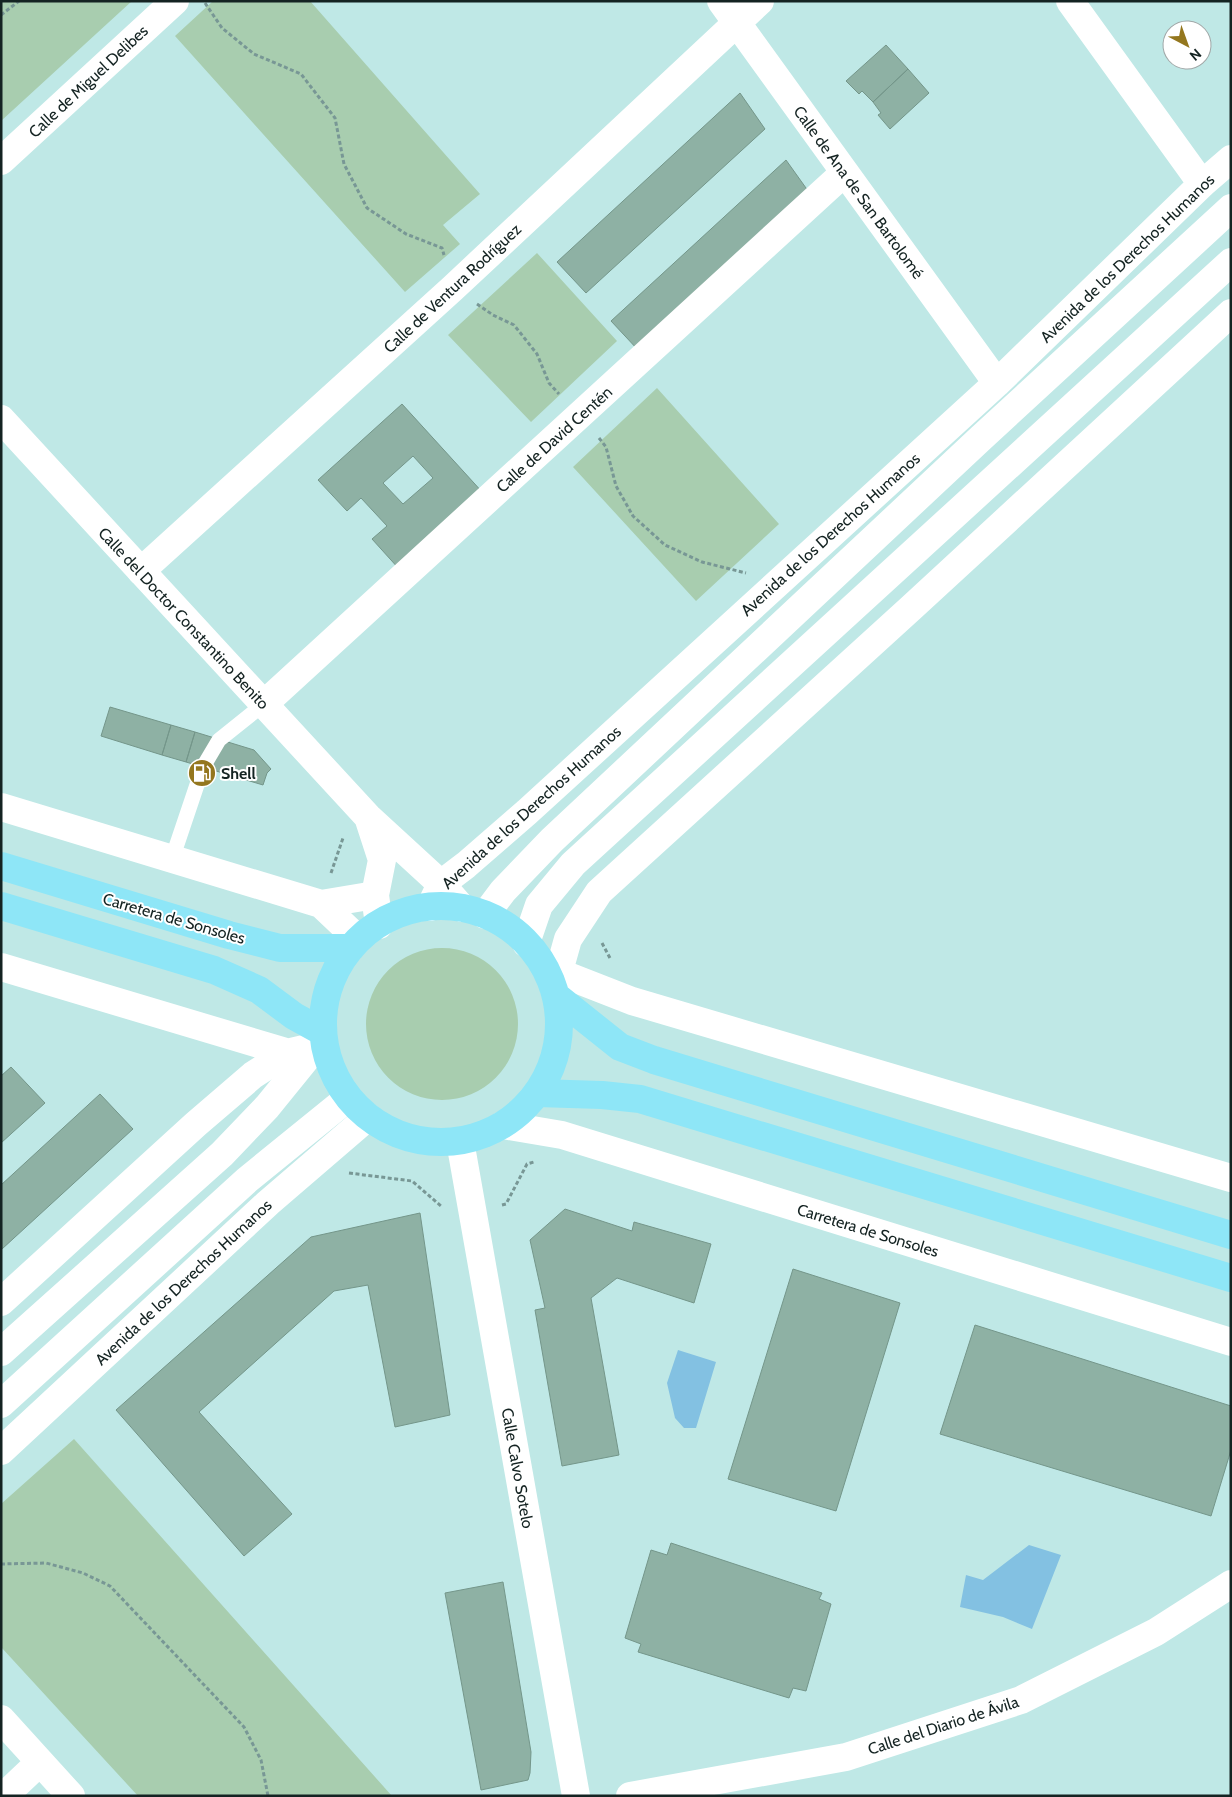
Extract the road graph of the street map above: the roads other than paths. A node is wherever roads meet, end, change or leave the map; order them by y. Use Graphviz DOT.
graph roads {
  1 [pos="175,1"];
  2 [pos="721,1"];
  3 [pos="760,1"];
  4 [pos="1070,1"];
  5 [pos="737,23"];
  6 [pos="1231,159"];
  7 [pos="1,161"];
  8 [pos="844,174"];
  9 [pos="1202,184"];
  10 [pos="1231,208"];
  11 [pos="1231,262"];
  12 [pos="1231,313"];
  13 [pos="997,383"];
  14 [pos="1,419"];
  15 [pos="141,571"];
  16 [pos="264,704"];
  17 [pos="1,807"];
  18 [pos="368,817"];
  19 [pos="172,859"];
  20 [pos="1,866"];
  21 [pos="375,895"];
  22 [pos="436,896"];
  23 [pos="321,904"];
  24 [pos="1,906"];
  25 [pos="473,911"];
  26 [pos="363,937"];
  27 [pos="568,939"];
  28 [pos="526,943"];
  29 [pos="1,967"];
  30 [pos="554,981"];
  31 [pos="590,983"];
  32 [pos="222,1032"];
  33 [pos="314,1048"];
  34 [pos="254,1075"];
  35 [pos="537,1093"];
  36 [pos="348,1098"];
  37 [pos="267,1106"];
  38 [pos="368,1117"];
  39 [pos="503,1125"];
  40 [pos="460,1141"];
  41 [pos="1231,1178"];
  42 [pos="1231,1235"];
  43 [pos="1231,1278"];
  44 [pos="1,1302"];
  45 [pos="1231,1342"];
  46 [pos="1,1352"];
  47 [pos="1,1404"];
  48 [pos="1,1451"];
  49 [pos="1231,1584"];
  50 [pos="1,1719"];
  51 [pos="40,1762"];
  52 [pos="4,1796"];
  53 [pos="71,1796"];
  54 [pos="576,1796"];
  55 [pos="630,1796"];
  1 -- 7 [label="street, Calle de Miguel Delibes"];
  2 -- 5 [label="street, Calle de Ana de San Bartolomé"];
  3 -- 5 [label="street, Calle de Ventura Rodríguez"];
  4 -- 9 [label="street"];
  5 -- 8 [label="street, Calle de Ana de San Bartolomé"];
  5 -- 15 [label="street, Calle de Ventura Rodríguez"];
  6 -- 9 [label="street, Avenida de los Derechos Humanos"];
  8 -- 13 [label="street, Calle de Ana de San Bartolomé"];
  8 -- 16 [label="street, Calle de David Centén"];
  9 -- 13 [label="street, Avenida de los Derechos Humanos"];
  10 -- 25 [label="street, Avenida de los Derechos Humanos"];
  11 -- 28 [label="street"];
  12 -- 27 [label="street"];
  13 -- 22 [label="street, Avenida de los Derechos Humanos"];
  14 -- 15 [label="street, Calle del Doctor Constantino Benito"];
  15 -- 16 [label="street, Calle del Doctor Constantino Benito"];
  16 -- 18 [label="street, Calle del Doctor Constantino Benito"];
  16 -- 19 [label="lane"];
  17 -- 19 [label="street"];
  18 -- 21 [label="street, Calle del Doctor Constantino Benito"];
  18 -- 22 [label="street, Calle del Doctor Constantino Benito"];
  19 -- 23 [label="street"];
  20 -- 26 [label="highway, Carretera de Sonsoles"];
  21 -- 23 [label="street"];
  21 -- 26 [label="street, Calle del Doctor Constantino Benito"];
  22 -- 25 [label="highway"];
  22 -- 26 [label="highway"];
  23 -- 26 [label="street"];
  24 -- 33 [label="highway"];
  25 -- 28 [label="highway"];
  26 -- 33 [label="highway"];
  27 -- 30 [label="street"];
  27 -- 31 [label="street"];
  28 -- 30 [label="highway"];
  29 -- 32 [label="street"];
  30 -- 31 [label="street"];
  30 -- 35 [label="highway"];
  30 -- 42 [label="highway"];
  31 -- 41 [label="street"];
  32 -- 33 [label="street"];
  32 -- 34 [label="street"];
  33 -- 34 [label="street"];
  33 -- 36 [label="highway"];
  33 -- 37 [label="street"];
  34 -- 37 [label="street"];
  34 -- 44 [label="street"];
  35 -- 39 [label="highway"];
  35 -- 43 [label="highway"];
  36 -- 38 [label="highway"];
  36 -- 47 [label="street, Avenida de los Derechos Humanos"];
  37 -- 46 [label="street"];
  38 -- 40 [label="highway"];
  38 -- 48 [label="street, Avenida de los Derechos Humanos"];
  39 -- 40 [label="highway"];
  39 -- 45 [label="street, Carretera de Sonsoles"];
  40 -- 54 [label="street, Calle Calvo Sotelo"];
  49 -- 55 [label="street, Calle del Diario de Ávila"];
  50 -- 51 [label="street"];
  51 -- 52 [label="street"];
  51 -- 53 [label="street"];
}
